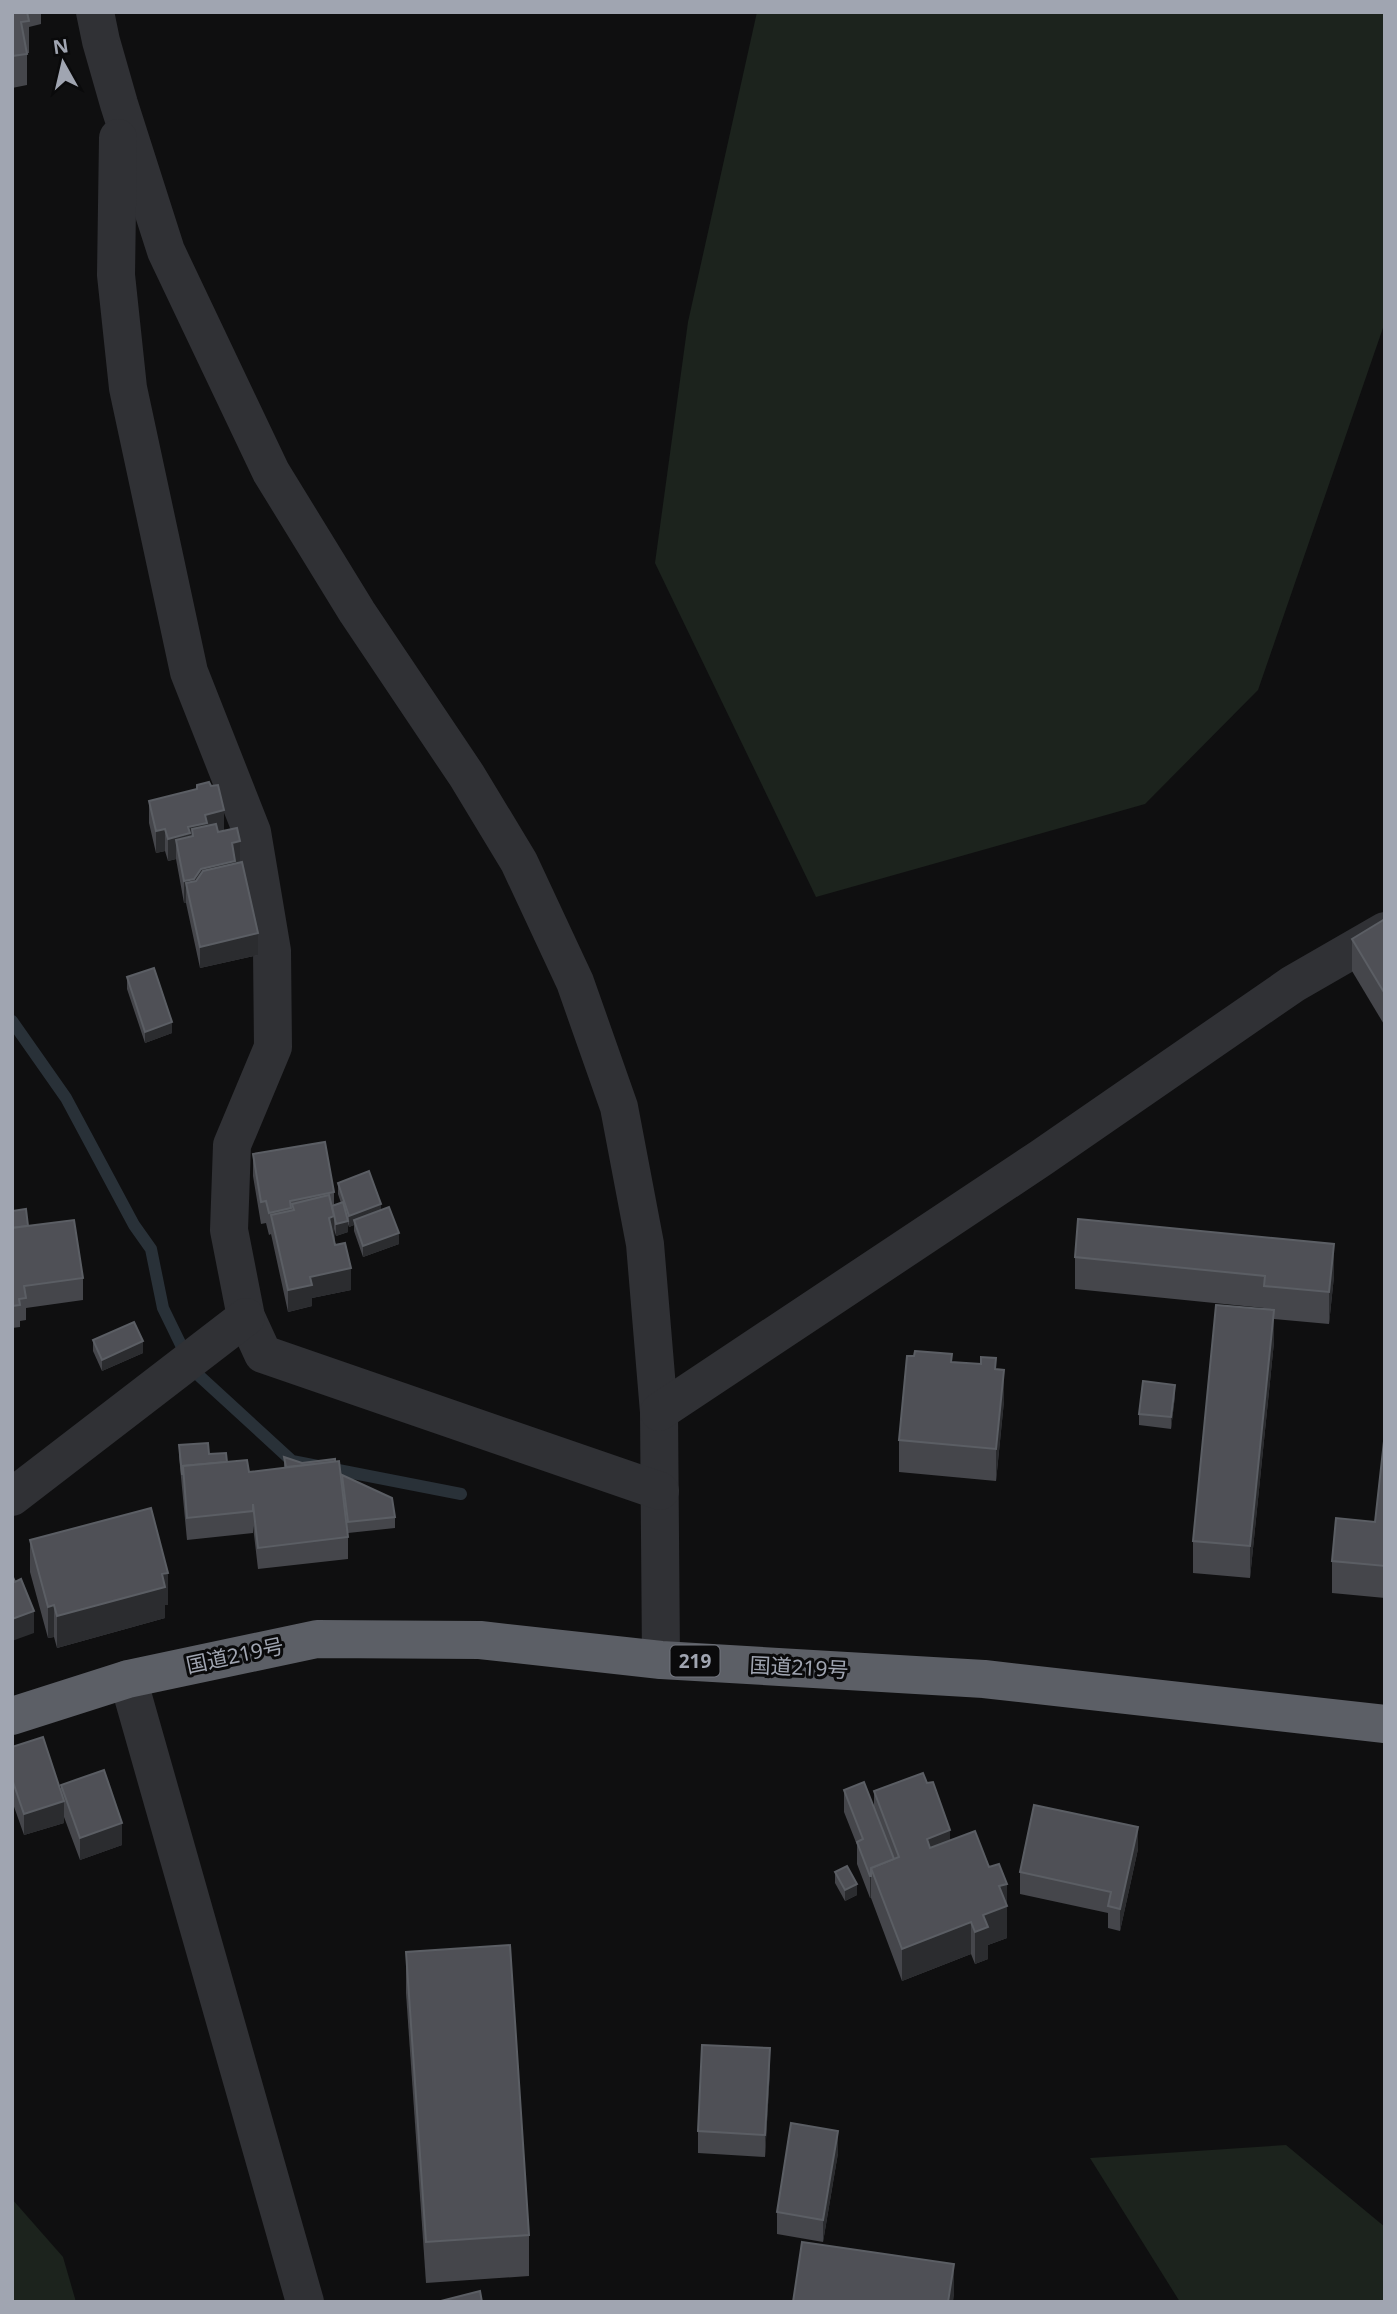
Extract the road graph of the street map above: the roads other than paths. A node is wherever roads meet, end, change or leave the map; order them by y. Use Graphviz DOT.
graph roads {
  1 [pos="95,12"];
  2 [pos="119,104"];
  3 [pos="1385,931"];
  4 [pos="246,1317"];
  5 [pos="659,1412"];
  6 [pos="660,1491"];
  7 [pos="12,1497"];
  8 [pos="661,1660"];
  9 [pos="128,1679"];
  10 [pos="12,1716"];
  11 [pos="1385,1724"];
  12 [pos="305,2302"];
  1 -- 2 [label="street"];
  2 -- 4 [label="street"];
  2 -- 5 [label="street"];
  3 -- 5 [label="street"];
  4 -- 6 [label="street"];
  4 -- 7 [label="street"];
  5 -- 6 [label="street"];
  6 -- 8 [label="street"];
  8 -- 9 [label="highway, 国道219号 / 219"];
  8 -- 11 [label="highway, 国道219号 / 219"];
  9 -- 10 [label="highway, 国道219号 / 219"];
  9 -- 12 [label="street"];
}
